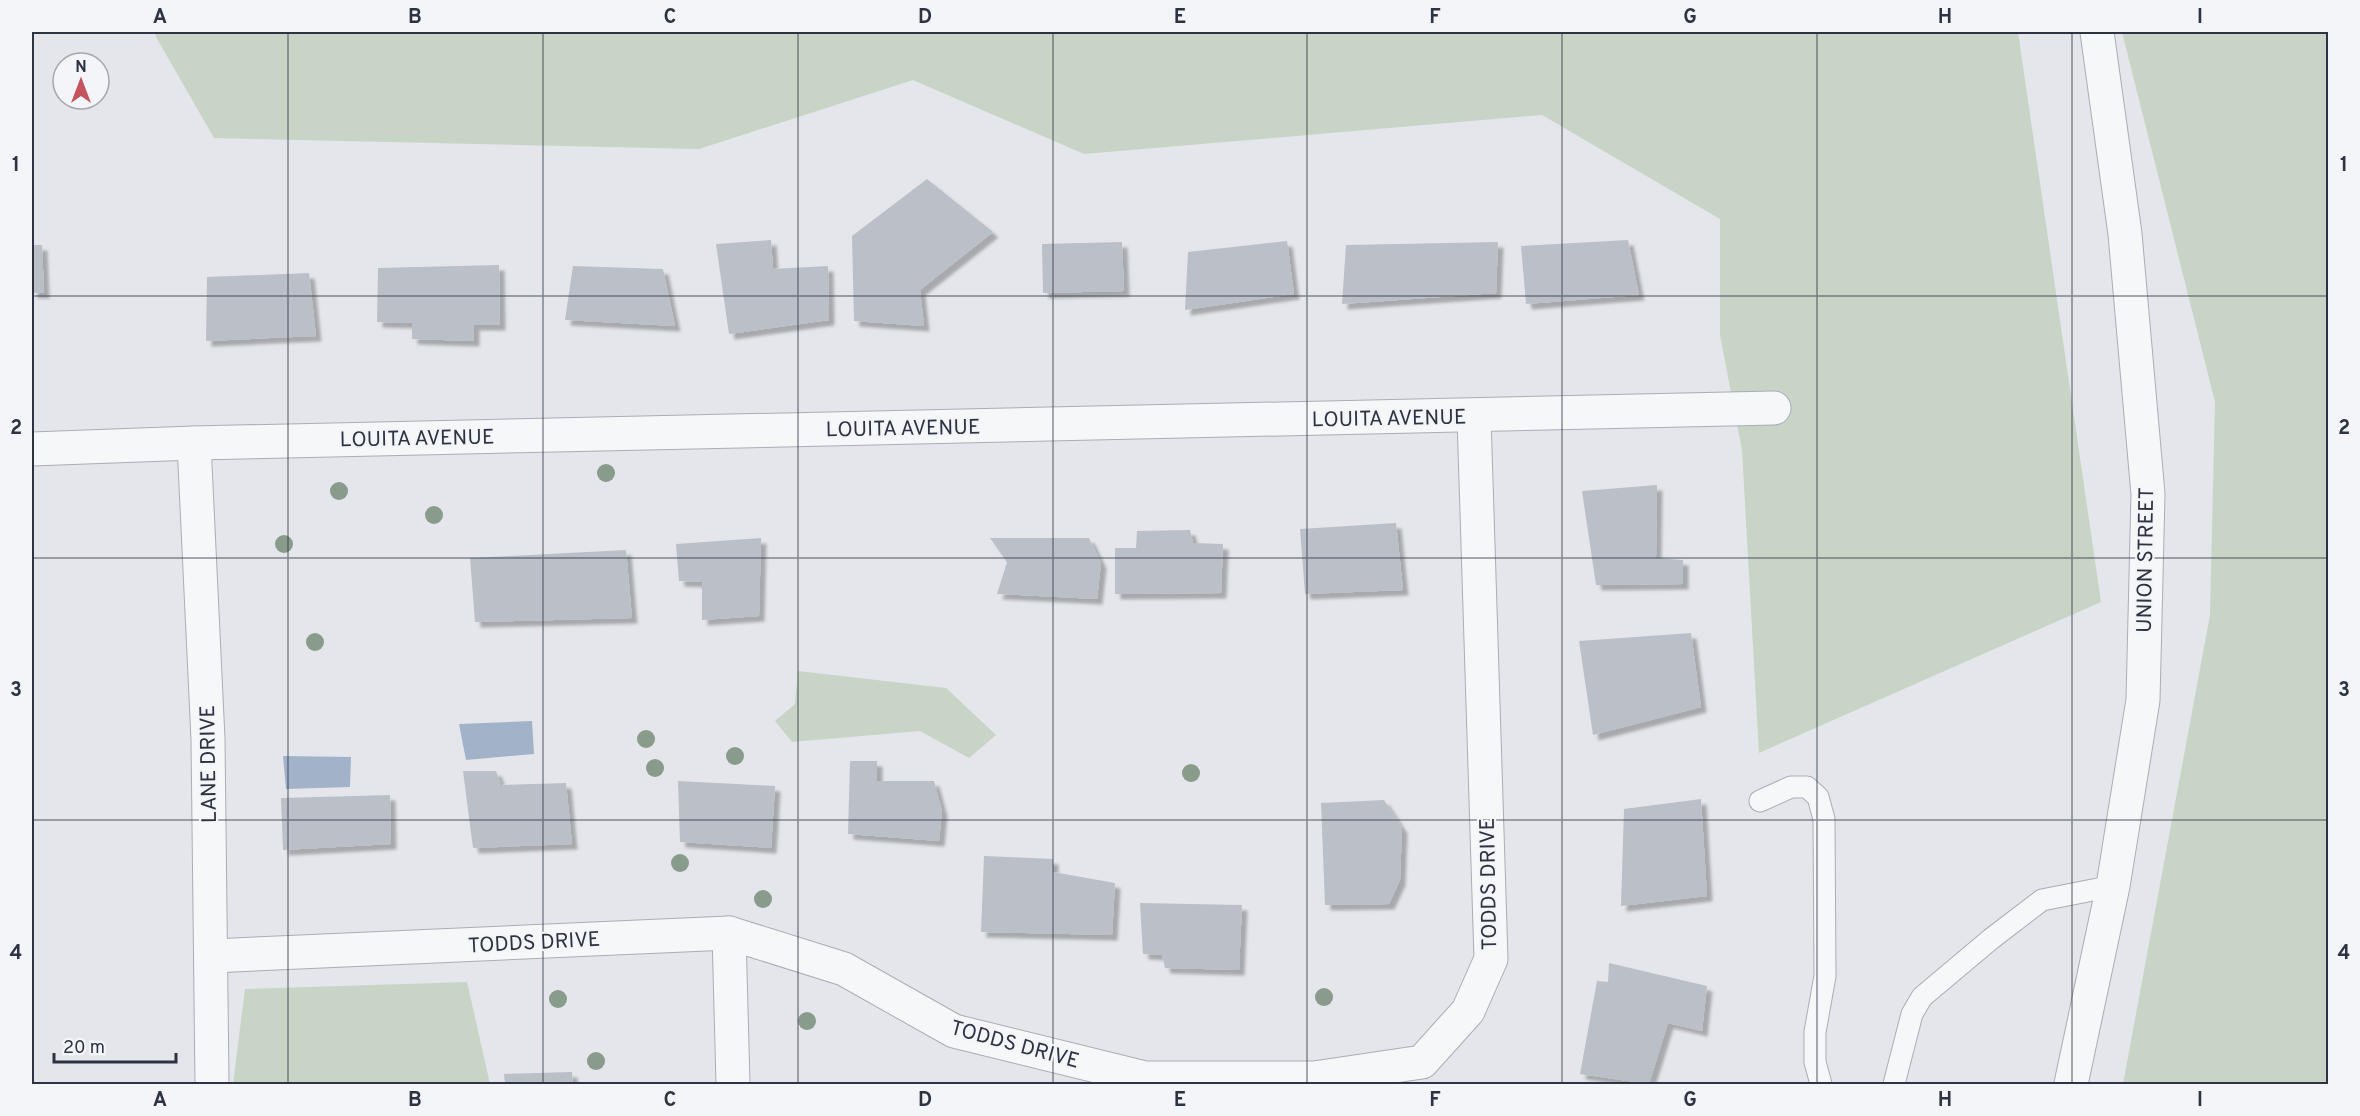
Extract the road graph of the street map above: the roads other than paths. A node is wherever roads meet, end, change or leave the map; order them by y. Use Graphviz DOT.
graph roads {
  1 [pos="2097,32"];
  2 [pos="1774,408"];
  3 [pos="1474,417"];
  4 [pos="194,443"];
  5 [pos="32,449"];
  6 [pos="1760,801"];
  7 [pos="2113,886"];
  8 [pos="729,933"];
  9 [pos="210,956"];
  10 [pos="212,1084"];
  11 [pos="733,1084"];
  12 [pos="1821,1084"];
  13 [pos="1893,1084"];
  14 [pos="2071,1084"];
  1 -- 7 [label="street, UNION STREET"];
  2 -- 3 [label="street, LOUITA AVENUE"];
  3 -- 4 [label="street, LOUITA AVENUE"];
  3 -- 8 [label="street, TODDS DRIVE"];
  4 -- 5 [label="street, LOUITA AVENUE"];
  4 -- 9 [label="street, LANE DRIVE"];
  6 -- 12 [label="lane"];
  7 -- 13 [label="lane"];
  7 -- 14 [label="street, UNION STREET"];
  8 -- 9 [label="street, TODDS DRIVE"];
  8 -- 11 [label="street"];
  9 -- 10 [label="street, LANE DRIVE"];
}
